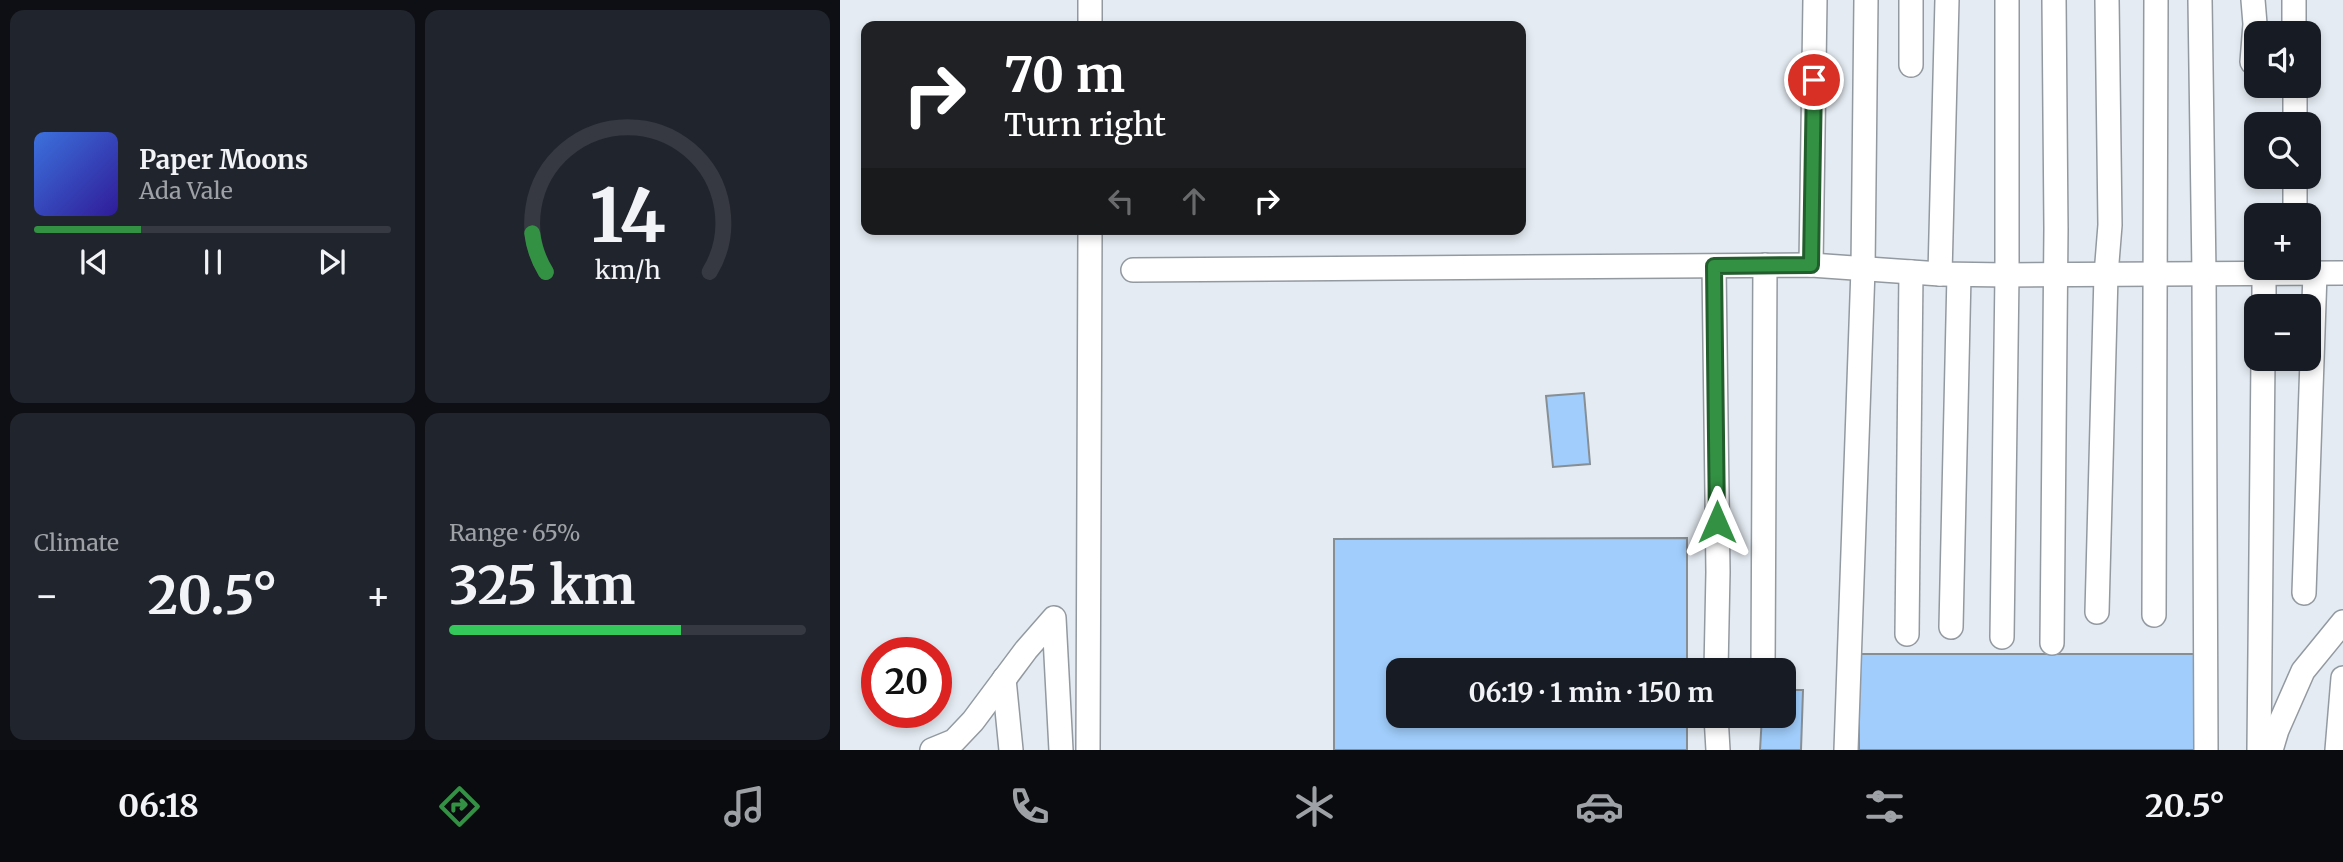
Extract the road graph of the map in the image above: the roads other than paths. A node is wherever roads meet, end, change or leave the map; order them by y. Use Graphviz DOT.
graph roads {
  1 [pos="1090,0"];
  2 [pos="1815,0"];
  3 [pos="1866,0"];
  4 [pos="1911,0"];
  5 [pos="1947,0"];
  6 [pos="2007,0"];
  7 [pos="2054,0"];
  8 [pos="2106,0"];
  9 [pos="2156,0"];
  10 [pos="2200,0"];
  11 [pos="2253,0"];
  12 [pos="2294,0"];
  13 [pos="1090,21"];
  14 [pos="2255,21"];
  15 [pos="2294,21"];
  16 [pos="1912,65"];
  17 [pos="1090,235"];
  18 [pos="1765,265"];
  19 [pos="1811,265"];
  20 [pos="1714,266"];
  21 [pos="1863,269"];
  22 [pos="1133,270"];
  23 [pos="1910,272"];
  24 [pos="2321,272"];
  25 [pos="2343,273"];
  26 [pos="1949,274"];
  27 [pos="2156,274"];
  28 [pos="2204,274"];
  29 [pos="2244,274"];
  30 [pos="2007,275"];
  31 [pos="2054,275"];
  32 [pos="2106,275"];
  33 [pos="2302,280"];
  34 [pos="2263,371"];
  35 [pos="2304,593"];
  36 [pos="2097,612"];
  37 [pos="2154,615"];
  38 [pos="2343,622"];
  39 [pos="1951,626"];
  40 [pos="1907,634"];
  41 [pos="2002,637"];
  42 [pos="2052,643"];
  43 [pos="1716,658"];
  44 [pos="1763,658"];
  45 [pos="2343,678"];
  46 [pos="1004,679"];
  47 [pos="1717,728"];
  48 [pos="954,745"];
  49 [pos="932,750"];
  50 [pos="1012,750"];
  51 [pos="1061,750"];
  52 [pos="1088,750"];
  53 [pos="1718,750"];
  54 [pos="1846,750"];
  55 [pos="2206,750"];
  56 [pos="2259,750"];
  57 [pos="2271,750"];
  58 [pos="2337,750"];
  1 -- 13 [label="street"];
  2 -- 19 [label="street"];
  3 -- 21 [label="street"];
  4 -- 16 [label="street"];
  5 -- 26 [label="street"];
  6 -- 30 [label="street"];
  7 -- 31 [label="street"];
  8 -- 32 [label="street"];
  9 -- 27 [label="street"];
  10 -- 28 [label="street"];
  11 -- 14 [label="street"];
  12 -- 15 [label="street"];
  17 -- 52 [label="street"];
  18 -- 19 [label="street"];
  18 -- 20 [label="street"];
  18 -- 44 [label="street"];
  19 -- 21 [label="street"];
  20 -- 22 [label="street"];
  20 -- 43 [label="street"];
  21 -- 23 [label="street"];
  21 -- 54 [label="street"];
  23 -- 26 [label="street"];
  23 -- 40 [label="street"];
  24 -- 25 [label="street"];
  26 -- 30 [label="street"];
  26 -- 39 [label="street"];
  27 -- 28 [label="street"];
  27 -- 32 [label="street"];
  27 -- 37 [label="street"];
  28 -- 29 [label="street"];
  28 -- 55 [label="street"];
  30 -- 31 [label="street"];
  30 -- 41 [label="street"];
  31 -- 32 [label="street"];
  31 -- 42 [label="street"];
  32 -- 36 [label="street"];
  33 -- 35 [label="street"];
  34 -- 56 [label="street"];
  38 -- 57 [label="street"];
  45 -- 58 [label="street"];
  46 -- 48 [label="street"];
  46 -- 50 [label="street"];
  46 -- 51 [label="street"];
  47 -- 53 [label="street"];
  48 -- 49 [label="street"];
}
